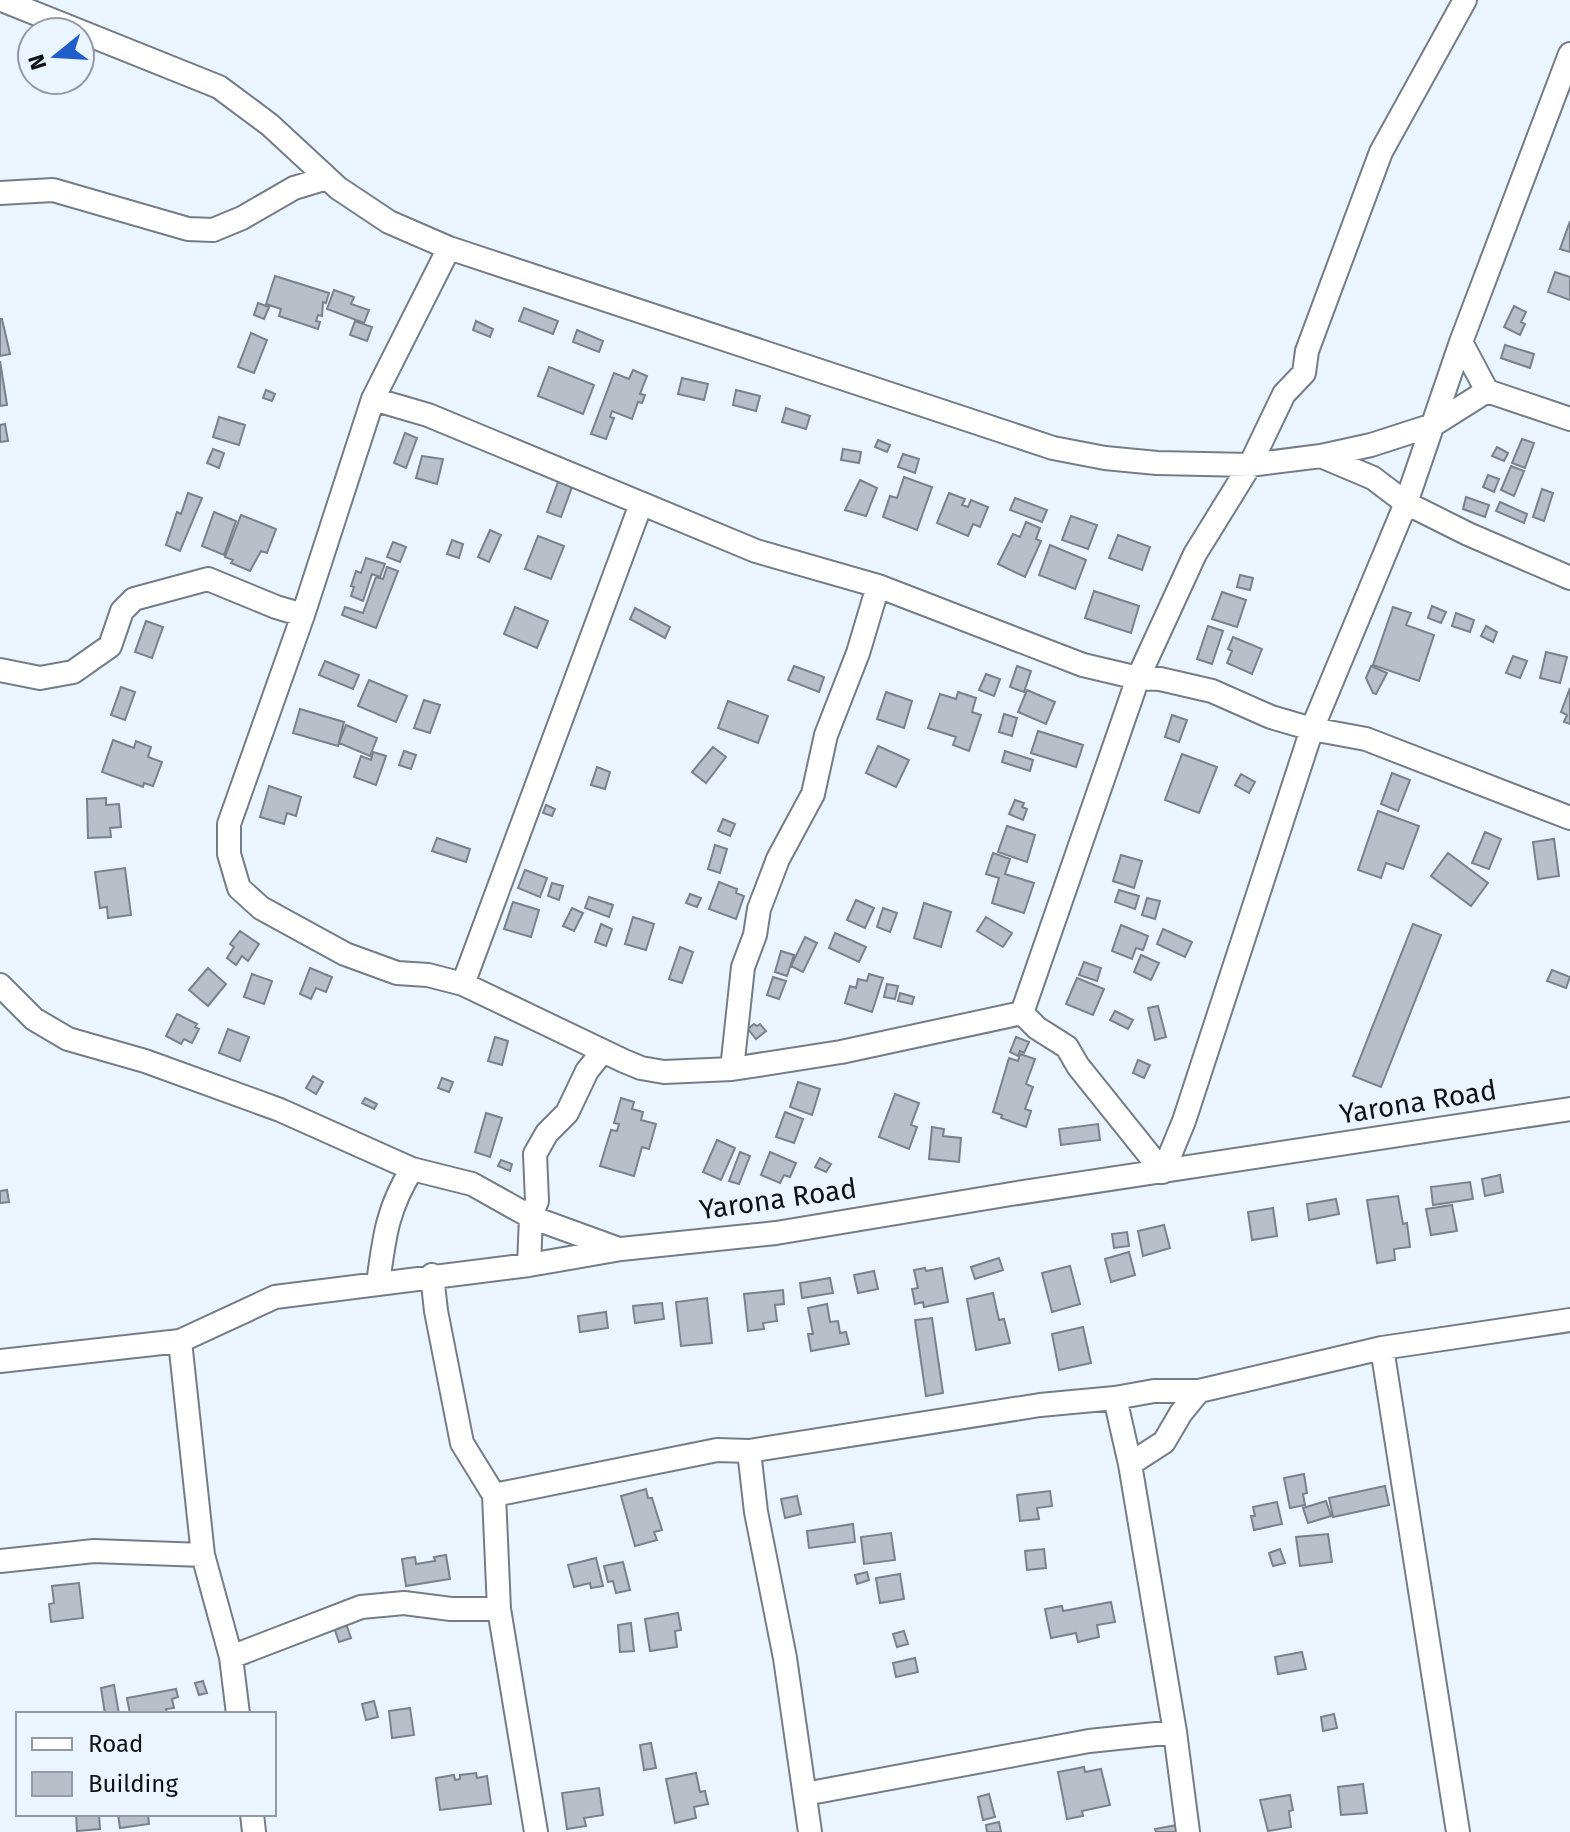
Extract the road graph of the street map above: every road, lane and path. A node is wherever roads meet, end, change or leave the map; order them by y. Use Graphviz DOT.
graph roads {
  1 [pos="2,0"];
  2 [pos="1465,0"];
  3 [pos="1570,54"];
  4 [pos="327,178"];
  5 [pos="0,193"];
  6 [pos="449,248"];
  7 [pos="1461,342"];
  8 [pos="1487,391"];
  9 [pos="373,399"];
  10 [pos="1570,419"];
  11 [pos="1433,425"];
  12 [pos="1321,456"];
  13 [pos="1250,465"];
  14 [pos="1406,503"];
  15 [pos="641,504"];
  16 [pos="1570,578"];
  17 [pos="878,586"];
  18 [pos="303,615"];
  19 [pos="0,670"];
  20 [pos="1138,678"];
  21 [pos="1312,729"];
  22 [pos="1570,818"];
  23 [pos="463,984"];
  24 [pos="0,985"];
  25 [pos="1022,1013"];
  26 [pos="603,1051"];
  27 [pos="732,1069"];
  28 [pos="1570,1109"];
  29 [pos="412,1169"];
  30 [pos="1163,1172"];
  31 [pos="531,1217"];
  32 [pos="621,1249"];
  33 [pos="529,1265"];
  34 [pos="432,1275"];
  35 [pos="378,1284"];
  36 [pos="1570,1320"];
  37 [pos="180,1341"];
  38 [pos="1382,1348"];
  39 [pos="0,1361"];
  40 [pos="1199,1391"];
  41 [pos="1115,1398"];
  42 [pos="749,1451"];
  43 [pos="1130,1464"];
  44 [pos="494,1495"];
  45 [pos="203,1555"];
  46 [pos="0,1561"];
  47 [pos="499,1609"];
  48 [pos="231,1657"];
  49 [pos="238,1712"];
  50 [pos="1175,1732"];
  51 [pos="805,1794"];
  52 [pos="536,1832"];
  53 [pos="810,1832"];
  54 [pos="1188,1832"];
  55 [pos="1458,1832"];
  1 -- 4 [label="street"];
  2 -- 13 [label="street"];
  3 -- 7 [label="street"];
  4 -- 5 [label="street"];
  4 -- 6 [label="street"];
  6 -- 9 [label="street"];
  6 -- 13 [label="street"];
  7 -- 8 [label="street"];
  7 -- 11 [label="street"];
  8 -- 10 [label="street"];
  8 -- 11 [label="street"];
  9 -- 15 [label="street"];
  9 -- 18 [label="street"];
  11 -- 12 [label="street"];
  11 -- 14 [label="street"];
  12 -- 13 [label="street"];
  12 -- 14 [label="street"];
  13 -- 20 [label="street"];
  14 -- 16 [label="street"];
  14 -- 21 [label="street"];
  15 -- 17 [label="street"];
  15 -- 23 [label="street"];
  17 -- 20 [label="street"];
  17 -- 27 [label="street"];
  18 -- 19 [label="street"];
  18 -- 23 [label="street"];
  20 -- 21 [label="street"];
  20 -- 25 [label="street"];
  21 -- 22 [label="street"];
  21 -- 30 [label="street"];
  23 -- 26 [label="street"];
  24 -- 29 [label="street"];
  25 -- 27 [label="street"];
  25 -- 30 [label="street"];
  26 -- 27 [label="street"];
  26 -- 31 [label="street"];
  28 -- 30 [label="street, Yarona Road"];
  29 -- 31 [label="street"];
  29 -- 35 [label="street"];
  30 -- 32 [label="street, Yarona Road"];
  31 -- 32 [label="street"];
  31 -- 33 [label="street"];
  32 -- 33 [label="street, Yarona Road"];
  33 -- 34 [label="street, Yarona Road"];
  34 -- 35 [label="street, Yarona Road"];
  34 -- 44 [label="street"];
  35 -- 37 [label="street, Yarona Road"];
  36 -- 38 [label="street"];
  37 -- 39 [label="street, Yarona Road"];
  37 -- 45 [label="street"];
  38 -- 40 [label="street"];
  38 -- 55 [label="street"];
  40 -- 41 [label="street"];
  40 -- 43 [label="street"];
  41 -- 42 [label="street"];
  41 -- 43 [label="street"];
  42 -- 44 [label="street"];
  42 -- 51 [label="street"];
  43 -- 50 [label="street"];
  44 -- 47 [label="street"];
  45 -- 46 [label="street"];
  45 -- 48 [label="street"];
  47 -- 48 [label="street"];
  47 -- 52 [label="street"];
  48 -- 49 [label="street"];
  50 -- 51 [label="street"];
  50 -- 54 [label="street"];
  51 -- 53 [label="street"];
}
